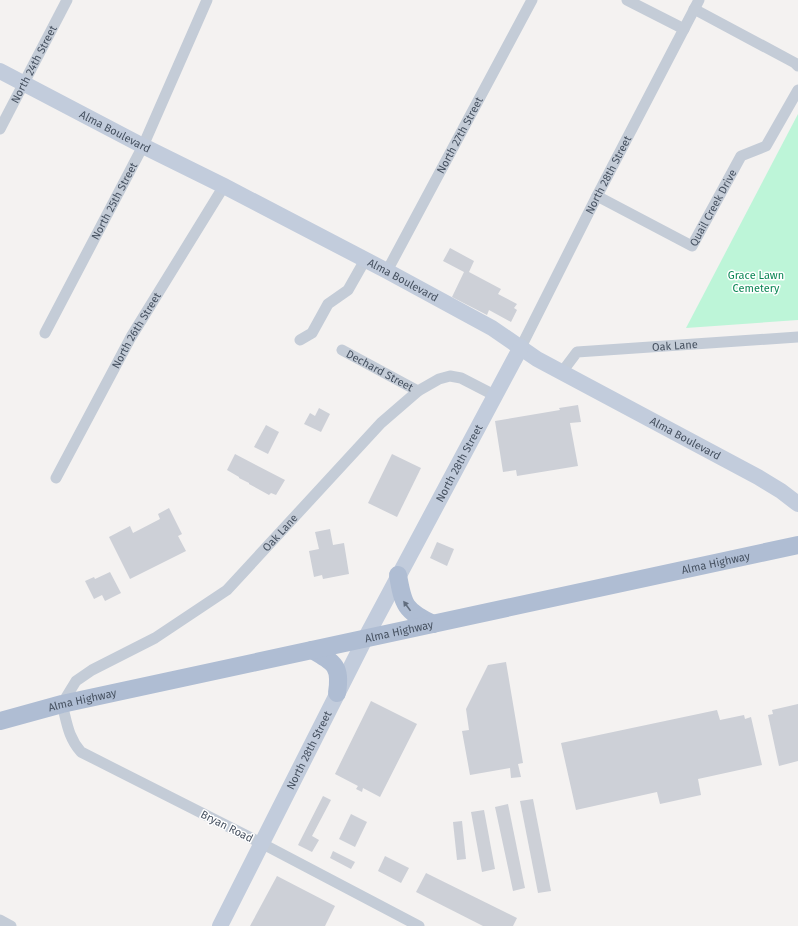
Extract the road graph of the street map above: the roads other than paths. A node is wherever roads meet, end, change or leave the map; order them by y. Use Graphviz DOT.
graph roads {
  1 [pos="67,0"];
  2 [pos="207,0"];
  3 [pos="532,0"];
  4 [pos="627,0"];
  5 [pos="697,4"];
  6 [pos="684,29"];
  7 [pos="798,66"];
  8 [pos="0,71"];
  9 [pos="24,83"];
  10 [pos="798,90"];
  11 [pos="0,129"];
  12 [pos="143,146"];
  13 [pos="224,186"];
  14 [pos="597,196"];
  15 [pos="365,260"];
  16 [pos="387,271"];
  17 [pos="45,333"];
  18 [pos="798,337"];
  19 [pos="300,340"];
  20 [pos="521,347"];
  21 [pos="342,350"];
  22 [pos="562,372"];
  23 [pos="418,391"];
  24 [pos="494,395"];
  25 [pos="56,478"];
  26 [pos="798,504"];
  27 [pos="798,545"];
  28 [pos="398,575"];
  29 [pos="433,624"];
  30 [pos="364,639"];
  31 [pos="312,650"];
  32 [pos="337,693"];
  33 [pos="62,704"];
  34 [pos="0,721"];
  35 [pos="261,843"];
  36 [pos="0,920"];
  37 [pos="11,926"];
  38 [pos="220,926"];
  39 [pos="419,926"];
  1 -- 9 [label="street, North 24th Street"];
  2 -- 12 [label="street, North 25th Street"];
  3 -- 16 [label="street, North 27th Street"];
  4 -- 6 [label="street"];
  5 -- 6 [label="street, North 28th Street"];
  5 -- 7 [label="street"];
  6 -- 14 [label="street, North 28th Street"];
  8 -- 9 [label="street, Alma Boulevard"];
  9 -- 11 [label="street, North 24th Street"];
  9 -- 12 [label="street, Alma Boulevard"];
  10 -- 14 [label="street, Quail Creek Drive"];
  12 -- 13 [label="street, Alma Boulevard"];
  12 -- 17 [label="street, North 25th Street"];
  13 -- 15 [label="street, Alma Boulevard"];
  13 -- 25 [label="street, North 26th Street"];
  14 -- 20 [label="street, North 28th Street"];
  15 -- 16 [label="street, Alma Boulevard"];
  15 -- 19 [label="street"];
  16 -- 20 [label="street, Alma Boulevard"];
  18 -- 22 [label="street, Oak Lane"];
  20 -- 22 [label="street, Alma Boulevard"];
  20 -- 24 [label="street, North 28th Street"];
  21 -- 23 [label="street, Dechard Street"];
  22 -- 26 [label="street, Alma Boulevard"];
  23 -- 24 [label="street, Oak Lane"];
  23 -- 33 [label="street, Oak Lane"];
  24 -- 28 [label="street, North 28th Street"];
  27 -- 29 [label="main road, Alma Highway"];
  29 -- 28 [label="main road, one-way"];
  28 -- 30 [label="street, North 28th Street"];
  29 -- 30 [label="main road, Alma Highway"];
  30 -- 31 [label="main road, Alma Highway"];
  30 -- 32 [label="street, North 28th Street"];
  31 -- 32 [label="main road"];
  31 -- 33 [label="main road, Alma Highway"];
  32 -- 35 [label="street, North 28th Street"];
  33 -- 34 [label="main road, Alma Highway"];
  33 -- 35 [label="street, Bryan Road"];
  35 -- 38 [label="street, North 28th Street"];
  35 -- 39 [label="street, Bryan Road"];
  36 -- 37 [label="street"];
}
